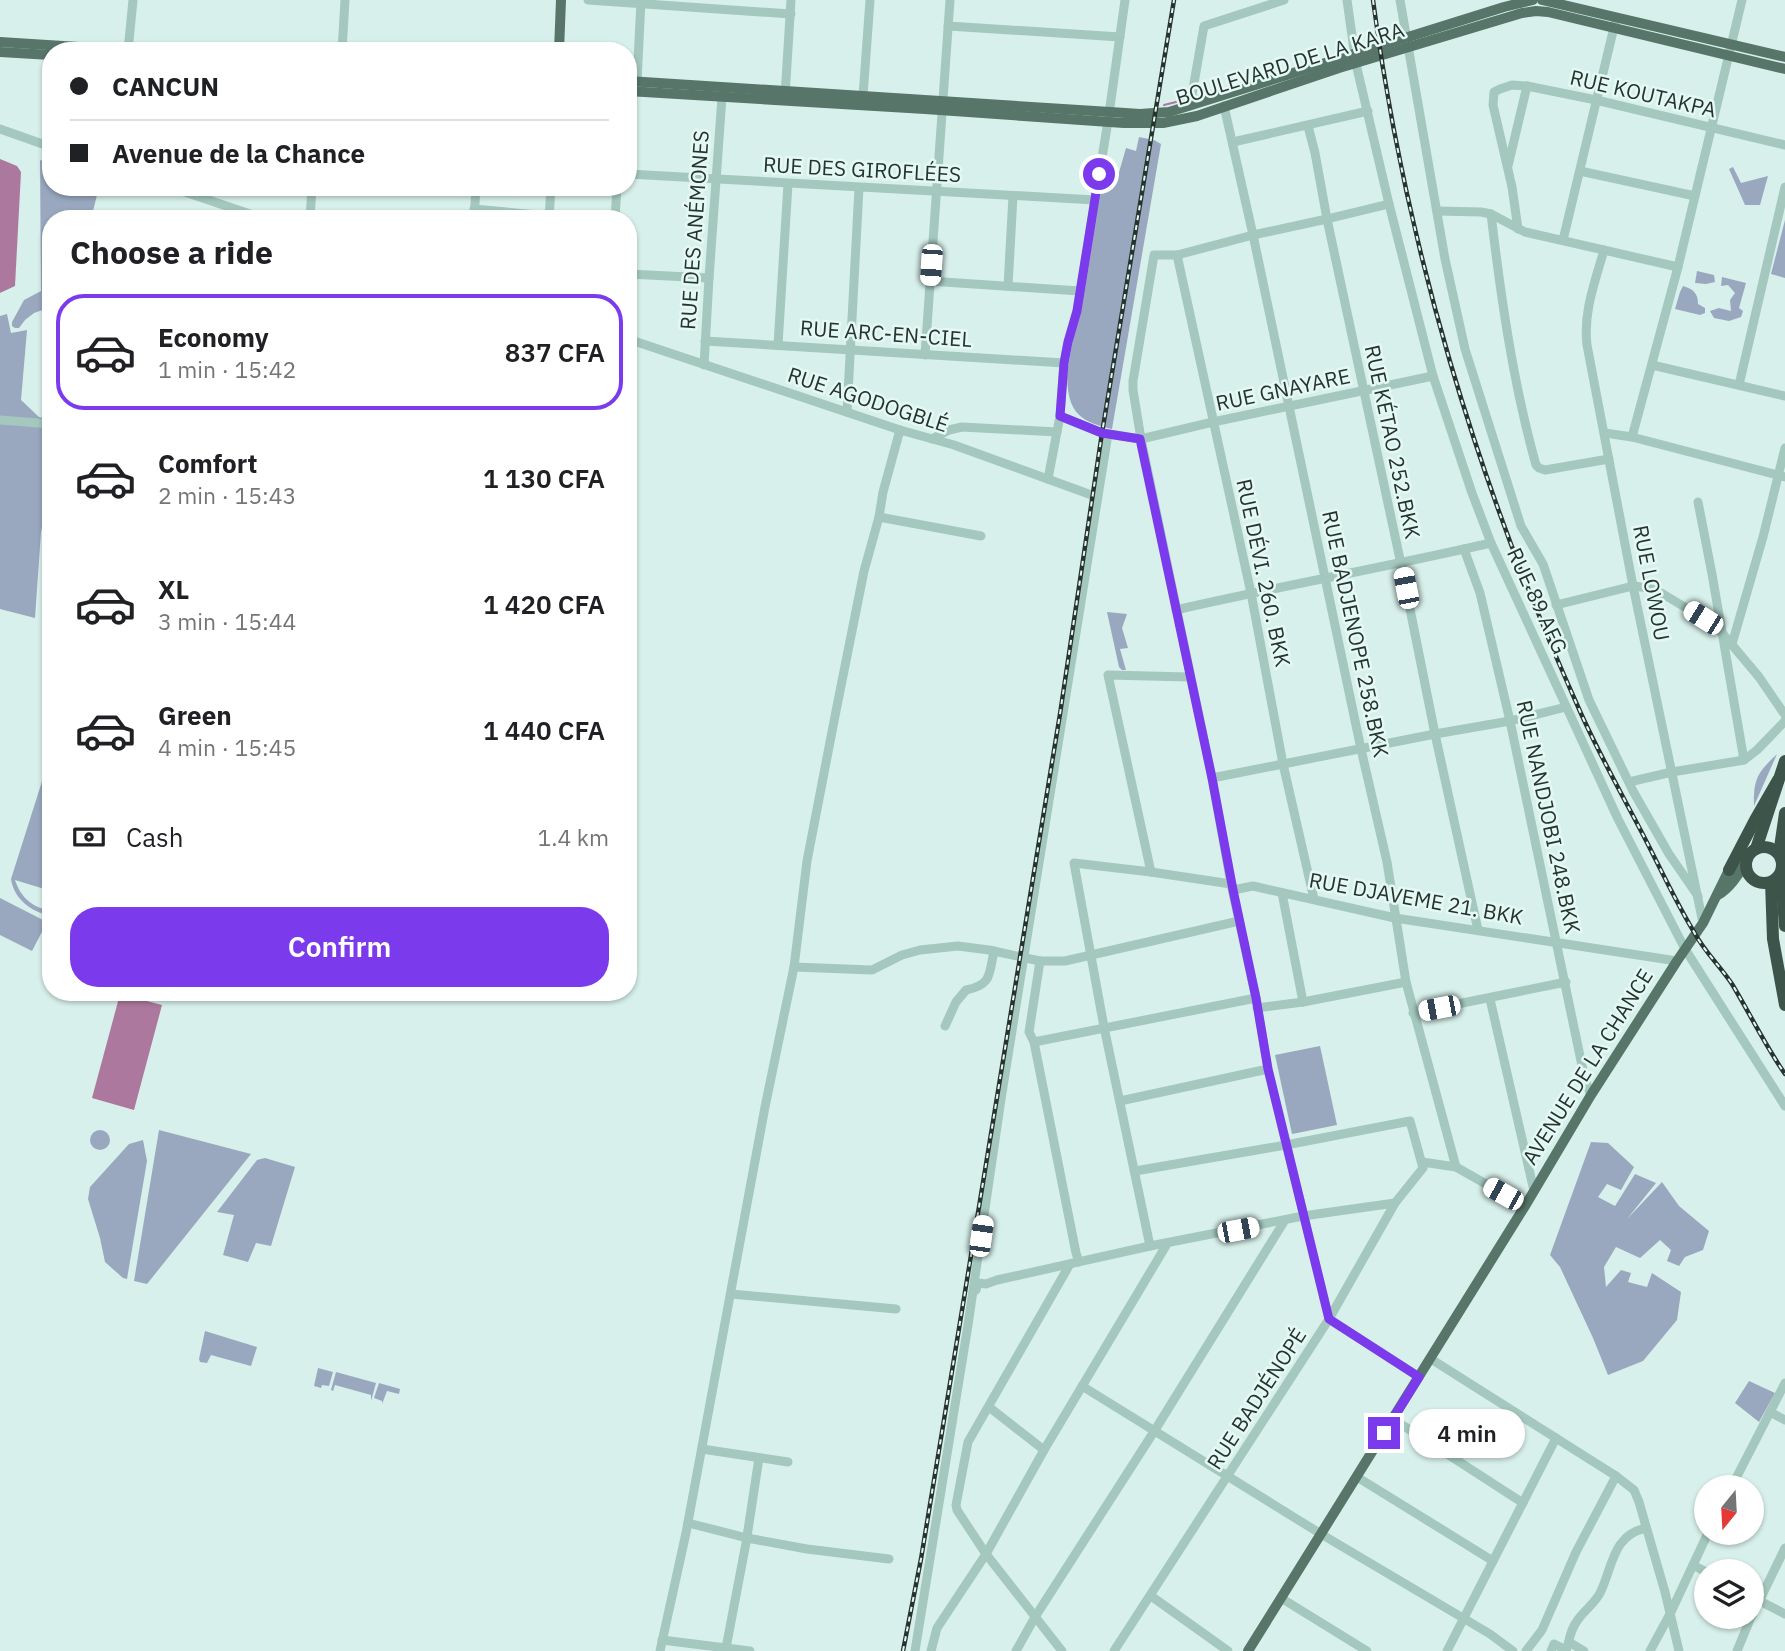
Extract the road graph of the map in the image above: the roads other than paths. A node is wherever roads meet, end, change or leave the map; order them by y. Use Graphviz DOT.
graph roads {
  1 [pos="133,0"];
  2 [pos="345,0"];
  3 [pos="561,0"];
  4 [pos="588,0"];
  5 [pos="792,0"];
  6 [pos="870,0"];
  7 [pos="950,0"];
  8 [pos="1125,0"];
  9 [pos="1284,0"];
  10 [pos="1346,0"];
  11 [pos="1400,0"];
  12 [pos="1533,0"];
  13 [pos="1542,0"];
  14 [pos="1742,0"];
  15 [pos="642,2"];
  16 [pos="1589,10"];
  17 [pos="791,14"];
  18 [pos="1615,23"];
  19 [pos="948,26"];
  20 [pos="1120,37"];
  21 [pos="0,42"];
  22 [pos="129,42"];
  23 [pos="343,42"];
  24 [pos="559,42"];
  25 [pos="1407,43"];
  26 [pos="42,44"];
  27 [pos="637,46"];
  28 [pos="1730,50"];
  29 [pos="0,52"];
  30 [pos="42,54"];
  31 [pos="1785,58"];
  32 [pos="1356,63"];
  33 [pos="1785,69"];
  34 [pos="637,82"];
  35 [pos="1527,86"];
  36 [pos="637,92"];
  37 [pos="785,96"];
  38 [pos="863,96"];
  39 [pos="722,97"];
  40 [pos="1596,100"];
  41 [pos="1190,106"];
  42 [pos="1225,108"];
  43 [pos="942,109"];
  44 [pos="1368,111"];
  45 [pos="1109,117"];
  46 [pos="1166,117"];
  47 [pos="1308,126"];
  48 [pos="1711,127"];
  49 [pos="0,130"];
  50 [pos="1233,142"];
  51 [pos="42,144"];
  52 [pos="1785,145"];
  53 [pos="1507,170"];
  54 [pos="1580,171"];
  55 [pos="637,175"];
  56 [pos="715,180"];
  57 [pos="788,184"];
  58 [pos="1785,187"];
  59 [pos="859,188"];
  60 [pos="936,192"];
  61 [pos="197,196"];
  62 [pos="1013,196"];
  63 [pos="1695,196"];
  64 [pos="1095,200"];
  65 [pos="1389,204"];
  66 [pos="238,210"];
  67 [pos="1437,211"];
  68 [pos="1491,214"];
  69 [pos="1327,219"];
  70 [pos="1518,229"];
  71 [pos="1253,234"];
  72 [pos="1563,240"];
  73 [pos="1604,250"];
  74 [pos="1177,255"];
  75 [pos="1678,267"];
  76 [pos="637,274"];
  77 [pos="709,278"];
  78 [pos="929,281"];
  79 [pos="1008,285"];
  80 [pos="1080,291"];
  81 [pos="705,341"];
  82 [pos="637,342"];
  83 [pos="778,345"];
  84 [pos="850,349"];
  85 [pos="925,355"];
  86 [pos="1064,363"];
  87 [pos="704,365"];
  88 [pos="1652,365"];
  89 [pos="1433,376"];
  90 [pos="1739,385"];
  91 [pos="1363,391"];
  92 [pos="1785,396"];
  93 [pos="1289,406"];
  94 [pos="847,412"];
  95 [pos="1060,416"];
  96 [pos="0,420"];
  97 [pos="1213,422"];
  98 [pos="42,423"];
  99 [pos="900,430"];
  100 [pos="1057,432"];
  101 [pos="1605,433"];
  102 [pos="1115,436"];
  103 [pos="1632,437"];
  104 [pos="932,439"];
  105 [pos="1140,439"];
  106 [pos="1785,448"];
  107 [pos="1609,459"];
  108 [pos="1782,476"];
  109 [pos="1048,479"];
  110 [pos="1097,496"];
  111 [pos="1698,502"];
  112 [pos="879,517"];
  113 [pos="981,536"];
  114 [pos="1490,543"];
  115 [pos="1464,549"];
  116 [pos="1401,564"];
  117 [pos="1325,579"];
  118 [pos="1633,586"];
  119 [pos="1251,593"];
  120 [pos="1556,605"];
  121 [pos="1176,610"];
  122 [pos="1722,633"];
  123 [pos="1731,644"];
  124 [pos="1189,677"];
  125 [pos="1566,707"];
  126 [pos="1785,715"];
  127 [pos="1510,721"];
  128 [pos="1785,721"];
  129 [pos="1434,734"];
  130 [pos="1361,749"];
  131 [pos="1744,760"];
  132 [pos="1785,761"];
  133 [pos="1283,764"];
  134 [pos="1672,772"];
  135 [pos="1212,778"];
  136 [pos="1778,780"];
  137 [pos="1629,782"];
  138 [pos="1785,819"];
  139 [pos="1779,854"];
  140 [pos="1749,857"];
  141 [pos="1729,870"];
  142 [pos="1151,872"];
  143 [pos="1776,877"];
  144 [pos="1232,887"];
  145 [pos="1282,893"];
  146 [pos="1698,896"];
  147 [pos="1716,896"];
  148 [pos="1314,899"];
  149 [pos="1395,918"];
  150 [pos="1239,921"];
  151 [pos="1703,923"];
  152 [pos="1785,926"];
  153 [pos="1478,930"];
  154 [pos="1557,942"];
  155 [pos="1685,949"];
  156 [pos="994,951"];
  157 [pos="1090,955"];
  158 [pos="1024,958"];
  159 [pos="1040,961"];
  160 [pos="1677,961"];
  161 [pos="794,967"];
  162 [pos="1406,982"];
  163 [pos="1566,982"];
  164 [pos="1256,998"];
  165 [pos="1490,999"];
  166 [pos="1303,1002"];
  167 [pos="1785,1005"];
  168 [pos="1257,1008"];
  169 [pos="1413,1013"];
  170 [pos="945,1026"];
  171 [pos="1104,1027"];
  172 [pos="1034,1042"];
  173 [pos="1268,1069"];
  174 [pos="1591,1095"];
  175 [pos="1120,1101"];
  176 [pos="1785,1106"];
  177 [pos="1286,1145"];
  178 [pos="1422,1162"];
  179 [pos="1455,1167"];
  180 [pos="1135,1171"];
  181 [pos="1534,1191"];
  182 [pos="1395,1203"];
  183 [pos="1525,1206"];
  184 [pos="1303,1216"];
  185 [pos="1285,1220"];
  186 [pos="1167,1244"];
  187 [pos="1150,1246"];
  188 [pos="1075,1263"];
  189 [pos="731,1294"];
  190 [pos="896,1309"];
  191 [pos="969,1318"];
  192 [pos="1329,1319"];
  193 [pos="1430,1359"];
  194 [pos="1419,1377"];
  195 [pos="1785,1383"];
  196 [pos="1082,1386"];
  197 [pos="989,1407"];
  198 [pos="1770,1412"];
  199 [pos="1393,1419"];
  200 [pos="1785,1420"];
  201 [pos="1155,1430"];
  202 [pos="1556,1438"];
  203 [pos="702,1449"];
  204 [pos="1044,1450"];
  205 [pos="759,1458"];
  206 [pos="788,1462"];
  207 [pos="1738,1475"];
  208 [pos="1228,1476"];
  209 [pos="1616,1476"];
  210 [pos="1357,1477"];
  211 [pos="1523,1503"];
  212 [pos="688,1523"];
  213 [pos="1646,1528"];
  214 [pos="1321,1534"];
  215 [pos="747,1538"];
  216 [pos="1702,1545"];
  217 [pos="1785,1548"];
  218 [pos="986,1554"];
  219 [pos="888,1559"];
  220 [pos="1493,1561"];
  221 [pos="1693,1565"];
  222 [pos="1764,1584"];
  223 [pos="1151,1596"];
  224 [pos="1281,1598"];
  225 [pos="1764,1604"];
  226 [pos="1670,1614"];
  227 [pos="1785,1614"];
  228 [pos="1035,1618"];
  229 [pos="1464,1618"];
  230 [pos="1746,1629"];
  231 [pos="662,1640"];
  232 [pos="726,1648"];
  233 [pos="1567,1648"];
  234 [pos="1530,1650"];
  235 [pos="660,1651"];
  236 [pos="750,1651"];
  237 [pos="915,1651"];
  238 [pos="931,1651"];
  239 [pos="1016,1651"];
  240 [pos="1062,1651"];
  241 [pos="1114,1651"];
  242 [pos="1228,1651"];
  243 [pos="1248,1651"];
  244 [pos="1367,1651"];
  245 [pos="1447,1651"];
  246 [pos="1513,1651"];
  247 [pos="1551,1651"];
  248 [pos="1584,1651"];
  249 [pos="1650,1651"];
  250 [pos="1679,1651"];
  251 [pos="1737,1651"];
  1 -- 22 [label="street"];
  2 -- 23 [label="street"];
  3 -- 24 [label="main road"];
  4 -- 15 [label="street"];
  5 -- 17 [label="street"];
  6 -- 38 [label="street"];
  7 -- 19 [label="street"];
  8 -- 20 [label="street"];
  9 -- 41 [label="street"];
  10 -- 32 [label="street, RUE 89 AFG"];
  11 -- 25 [label="street"];
  12 -- 25 [label="main road, BOULEVARD DE LA KARA"];
  13 -- 16 [label="main road, BOULEVARD DE LA KARA"];
  14 -- 28 [label="street"];
  15 -- 17 [label="street"];
  15 -- 27 [label="street"];
  16 -- 18 [label="main road, BOULEVARD DE LA KARA"];
  16 -- 25 [label="main road, BOULEVARD DE LA KARA"];
  17 -- 37 [label="street"];
  18 -- 28 [label="main road, BOULEVARD DE LA KARA"];
  18 -- 40 [label="street"];
  19 -- 20 [label="street"];
  19 -- 43 [label="street"];
  20 -- 45 [label="street"];
  21 -- 26 [label="main road"];
  25 -- 32 [label="main road, BOULEVARD DE LA KARA"];
  25 -- 67 [label="street"];
  28 -- 31 [label="main road, BOULEVARD DE LA KARA"];
  28 -- 33 [label="main road, BOULEVARD DE LA KARA"];
  28 -- 48 [label="street"];
  29 -- 30 [label="main road"];
  32 -- 41 [label="main road, BOULEVARD DE LA KARA"];
  32 -- 42 [label="main road, BOULEVARD DE LA KARA"];
  32 -- 44 [label="street, RUE 89 AFG"];
  34 -- 37 [label="main road, BOULEVARD DE LA KARA"];
  35 -- 40 [label="street, RUE KOUTAKPA"];
  35 -- 53 [label="street"];
  35 -- 53 [label="street, RUE KOUTAKPA"];
  36 -- 39 [label="main road, BOULEVARD DE LA KARA"];
  37 -- 38 [label="main road, BOULEVARD DE LA KARA"];
  37 -- 39 [label="main road, BOULEVARD DE LA KARA"];
  37 -- 43 [label="main road, BOULEVARD DE LA KARA"];
  38 -- 43 [label="main road, BOULEVARD DE LA KARA"];
  39 -- 56 [label="street, RUE DES ANÉMONES"];
  40 -- 48 [label="street, RUE KOUTAKPA"];
  40 -- 54 [label="street"];
  41 -- 46 [label="main road, BOULEVARD DE LA KARA"];
  42 -- 46 [label="main road, BOULEVARD DE LA KARA"];
  42 -- 50 [label="street, RUE BADJENOPE 258.BKK"];
  43 -- 45 [label="main road, BOULEVARD DE LA KARA"];
  43 -- 60 [label="street"];
  44 -- 47 [label="street"];
  44 -- 65 [label="street, RUE 89 AFG"];
  45 -- 46 [label="main road, BOULEVARD DE LA KARA"];
  45 -- 64 [label="street"];
  47 -- 50 [label="street"];
  47 -- 69 [label="street, RUE KÉTAO 252.BKK"];
  48 -- 52 [label="street, RUE KOUTAKPA"];
  48 -- 63 [label="street"];
  49 -- 51 [label="street"];
  50 -- 71 [label="street, RUE BADJENOPE 258.BKK"];
  53 -- 70 [label="street"];
  54 -- 63 [label="street"];
  54 -- 72 [label="street"];
  55 -- 56 [label="street, RUE DES GIROFLÉES"];
  56 -- 57 [label="street, RUE DES GIROFLÉES"];
  56 -- 77 [label="street, RUE DES ANÉMONES"];
  57 -- 59 [label="street, RUE DES GIROFLÉES"];
  57 -- 83 [label="street"];
  58 -- 90 [label="street"];
  59 -- 60 [label="street, RUE DES GIROFLÉES"];
  59 -- 84 [label="street"];
  60 -- 62 [label="street, RUE DES GIROFLÉES"];
  60 -- 78 [label="street"];
  61 -- 66 [label="street"];
  62 -- 64 [label="street, RUE DES GIROFLÉES"];
  62 -- 79 [label="street"];
  63 -- 75 [label="street"];
  64 -- 80 [label="street"];
  65 -- 69 [label="street"];
  65 -- 89 [label="street, RUE 89 AFG"];
  67 -- 68 [label="street"];
  67 -- 120 [label="street"];
  68 -- 70 [label="street"];
  68 -- 107 [label="street"];
  69 -- 71 [label="street"];
  69 -- 91 [label="street, RUE KÉTAO 252.BKK"];
  70 -- 72 [label="street"];
  71 -- 74 [label="street"];
  71 -- 93 [label="street, RUE BADJENOPE 258.BKK"];
  72 -- 73 [label="street"];
  73 -- 75 [label="street"];
  73 -- 101 [label="street, RUE LOWOU"];
  74 -- 97 [label="street, RUE DÉVI. 260. BKK"];
  74 -- 105 [label="street"];
  75 -- 88 [label="street"];
  76 -- 77 [label="street"];
  77 -- 81 [label="street, RUE DES ANÉMONES"];
  78 -- 79 [label="street"];
  78 -- 85 [label="street"];
  79 -- 80 [label="street"];
  80 -- 86 [label="street"];
  81 -- 83 [label="street, RUE ARC-EN-CIEL"];
  81 -- 87 [label="street, RUE DES ANÉMONES"];
  82 -- 87 [label="street, RUE AGODOGBLÉ"];
  83 -- 84 [label="street, RUE ARC-EN-CIEL"];
  84 -- 85 [label="street, RUE ARC-EN-CIEL"];
  84 -- 94 [label="street"];
  85 -- 86 [label="street, RUE ARC-EN-CIEL"];
  86 -- 95 [label="street"];
  87 -- 94 [label="street, RUE AGODOGBLÉ"];
  88 -- 90 [label="street"];
  88 -- 103 [label="street"];
  89 -- 91 [label="street, RUE GNAYARE"];
  89 -- 114 [label="street, RUE 89 AFG"];
  90 -- 92 [label="street"];
  91 -- 93 [label="street, RUE GNAYARE"];
  91 -- 116 [label="street, RUE KÉTAO 252.BKK"];
  93 -- 97 [label="street, RUE GNAYARE"];
  93 -- 117 [label="street, RUE BADJENOPE 258.BKK"];
  94 -- 99 [label="street, RUE AGODOGBLÉ"];
  95 -- 100 [label="street"];
  95 -- 102 [label="street, RUE GNAYARE"];
  96 -- 98 [label="street"];
  97 -- 105 [label="street, RUE GNAYARE"];
  97 -- 119 [label="street, RUE DÉVI. 260. BKK"];
  99 -- 104 [label="street, RUE AGODOGBLÉ"];
  99 -- 112 [label="street"];
  100 -- 104 [label="street"];
  100 -- 109 [label="street"];
  101 -- 103 [label="street"];
  101 -- 107 [label="street, RUE LOWOU"];
  102 -- 105 [label="street, RUE GNAYARE"];
  102 -- 110 [label="street"];
  103 -- 108 [label="street"];
  104 -- 109 [label="street, RUE AGODOGBLÉ"];
  105 -- 121 [label="street"];
  106 -- 108 [label="street"];
  107 -- 118 [label="street, RUE LOWOU"];
  108 -- 123 [label="street"];
  109 -- 110 [label="street, RUE AGODOGBLÉ"];
  110 -- 158 [label="street"];
  111 -- 122 [label="street"];
  112 -- 113 [label="street"];
  112 -- 161 [label="street"];
  114 -- 115 [label="street"];
  114 -- 125 [label="street, RUE 89 AFG"];
  115 -- 116 [label="street"];
  115 -- 127 [label="street, RUE NANDJOBI 248.BKK"];
  116 -- 117 [label="street"];
  116 -- 129 [label="street, RUE KÉTAO 252.BKK"];
  117 -- 119 [label="street"];
  117 -- 130 [label="street, RUE BADJENOPE 258.BKK"];
  118 -- 120 [label="street"];
  118 -- 122 [label="street"];
  118 -- 134 [label="street, RUE LOWOU"];
  119 -- 121 [label="street"];
  119 -- 133 [label="street, RUE DÉVI. 260. BKK"];
  120 -- 137 [label="street"];
  121 -- 124 [label="street"];
  122 -- 123 [label="street"];
  122 -- 131 [label="street"];
  123 -- 126 [label="street"];
  124 -- 135 [label="street"];
  124 -- 142 [label="street"];
  125 -- 127 [label="street"];
  125 -- 155 [label="street, RUE 89 AFG"];
  127 -- 129 [label="street"];
  127 -- 154 [label="street, RUE NANDJOBI 248.BKK"];
  128 -- 131 [label="street"];
  129 -- 130 [label="street"];
  129 -- 153 [label="street, RUE KÉTAO 252.BKK"];
  130 -- 133 [label="street"];
  130 -- 149 [label="street, RUE BADJENOPE 258.BKK"];
  131 -- 134 [label="street"];
  132 -- 136 [label="highway"];
  133 -- 135 [label="street"];
  133 -- 148 [label="street, RUE DÉVI. 260. BKK"];
  134 -- 137 [label="street"];
  134 -- 146 [label="street, RUE LOWOU"];
  135 -- 144 [label="street"];
  136 -- 140 [label="highway"];
  136 -- 141 [label="highway"];
  137 -- 146 [label="street"];
  138 -- 139 [label="highway"];
  139 -- 140 [label="highway"];
  139 -- 143 [label="highway"];
  140 -- 141 [label="main road, AVENUE DE LA CHANCE"];
  140 -- 143 [label="highway"];
  140 -- 147 [label="main road, AVENUE DE LA CHANCE"];
  141 -- 147 [label="main road, AVENUE DE LA CHANCE"];
  142 -- 144 [label="street, RUE DJAVEME 21. BKK"];
  142 -- 157 [label="street, RUE DJAVEME 21. BKK"];
  143 -- 152 [label="highway"];
  143 -- 167 [label="highway"];
  144 -- 145 [label="street, RUE DJAVEME 21. BKK"];
  144 -- 150 [label="street"];
  145 -- 148 [label="street, RUE DJAVEME 21. BKK"];
  145 -- 166 [label="street"];
  146 -- 151 [label="street, RUE LOWOU"];
  147 -- 151 [label="main road, AVENUE DE LA CHANCE"];
  148 -- 149 [label="street, RUE DJAVEME 21. BKK"];
  149 -- 153 [label="street, RUE DJAVEME 21. BKK"];
  149 -- 162 [label="street, RUE BADJENOPE 258.BKK"];
  150 -- 157 [label="street"];
  150 -- 164 [label="street"];
  151 -- 155 [label="main road, AVENUE DE LA CHANCE"];
  153 -- 154 [label="street, RUE DJAVEME 21. BKK"];
  154 -- 160 [label="street, RUE DJAVEME 21. BKK"];
  154 -- 163 [label="street, RUE NANDJOBI 248.BKK"];
  155 -- 160 [label="main road, AVENUE DE LA CHANCE"];
  155 -- 176 [label="street, RUE 89 AFG"];
  156 -- 158 [label="street"];
  156 -- 161 [label="street"];
  156 -- 170 [label="street"];
  157 -- 159 [label="street"];
  157 -- 171 [label="street"];
  158 -- 159 [label="street"];
  158 -- 191 [label="street"];
  159 -- 172 [label="street"];
  160 -- 174 [label="main road, AVENUE DE LA CHANCE"];
  161 -- 189 [label="street"];
  162 -- 166 [label="street"];
  162 -- 169 [label="street, RUE BADJENOPE 258.BKK"];
  163 -- 165 [label="street"];
  163 -- 174 [label="street, RUE NANDJOBI 248.BKK"];
  164 -- 168 [label="street"];
  164 -- 171 [label="street"];
  165 -- 169 [label="street"];
  165 -- 181 [label="street"];
  166 -- 168 [label="street"];
  168 -- 173 [label="street"];
  169 -- 179 [label="street, RUE BADJENOPE 258.BKK"];
  171 -- 172 [label="street"];
  171 -- 175 [label="street"];
  172 -- 188 [label="street"];
  173 -- 175 [label="street"];
  173 -- 177 [label="street"];
  174 -- 181 [label="main road, AVENUE DE LA CHANCE"];
  175 -- 180 [label="street"];
  177 -- 178 [label="street"];
  177 -- 180 [label="street"];
  177 -- 184 [label="street"];
  178 -- 179 [label="street"];
  178 -- 182 [label="street, RUE BADJÉNOPÉ"];
  179 -- 183 [label="street"];
  180 -- 187 [label="street"];
  181 -- 183 [label="main road, AVENUE DE LA CHANCE"];
  182 -- 184 [label="street"];
  182 -- 192 [label="street, RUE BADJÉNOPÉ"];
  183 -- 193 [label="main road, AVENUE DE LA CHANCE"];
  184 -- 185 [label="street"];
  184 -- 192 [label="street"];
  185 -- 186 [label="street"];
  185 -- 201 [label="street"];
  186 -- 187 [label="street"];
  186 -- 196 [label="street"];
  187 -- 188 [label="street"];
  188 -- 191 [label="street"];
  188 -- 197 [label="street"];
  189 -- 190 [label="street"];
  189 -- 203 [label="street"];
  191 -- 237 [label="street"];
  192 -- 194 [label="street"];
  192 -- 208 [label="street, RUE BADJÉNOPÉ"];
  193 -- 194 [label="main road, AVENUE DE LA CHANCE"];
  193 -- 202 [label="street"];
  194 -- 199 [label="main road, AVENUE DE LA CHANCE"];
  195 -- 198 [label="street"];
  196 -- 201 [label="street"];
  196 -- 204 [label="street"];
  197 -- 204 [label="street"];
  197 -- 218 [label="street"];
  198 -- 200 [label="street"];
  198 -- 207 [label="street"];
  199 -- 210 [label="main road, AVENUE DE LA CHANCE"];
  199 -- 211 [label="street"];
  201 -- 208 [label="street"];
  201 -- 228 [label="street"];
  202 -- 209 [label="street"];
  202 -- 211 [label="street"];
  203 -- 205 [label="street"];
  203 -- 212 [label="street"];
  204 -- 218 [label="street"];
  205 -- 206 [label="street"];
  205 -- 215 [label="street"];
  208 -- 214 [label="street"];
  208 -- 223 [label="street, RUE BADJÉNOPÉ"];
  209 -- 213 [label="street"];
  209 -- 234 [label="street"];
  210 -- 214 [label="main road, AVENUE DE LA CHANCE"];
  210 -- 220 [label="street"];
  211 -- 220 [label="street"];
  212 -- 215 [label="street"];
  212 -- 231 [label="street"];
  213 -- 226 [label="street"];
  213 -- 233 [label="street"];
  214 -- 224 [label="main road, AVENUE DE LA CHANCE"];
  214 -- 229 [label="street"];
  215 -- 219 [label="street"];
  215 -- 232 [label="street"];
  216 -- 221 [label="street"];
  217 -- 222 [label="street"];
  218 -- 228 [label="street"];
  218 -- 238 [label="street"];
  220 -- 229 [label="street"];
  221 -- 226 [label="street"];
  223 -- 241 [label="street, RUE BADJÉNOPÉ"];
  223 -- 242 [label="street"];
  224 -- 243 [label="main road, AVENUE DE LA CHANCE"];
  224 -- 244 [label="street"];
  225 -- 227 [label="street"];
  226 -- 249 [label="street"];
  226 -- 250 [label="street"];
  228 -- 239 [label="street"];
  228 -- 240 [label="street"];
  229 -- 245 [label="street"];
  229 -- 246 [label="street"];
  230 -- 251 [label="street"];
  231 -- 232 [label="street"];
  231 -- 235 [label="street"];
  232 -- 236 [label="street"];
  233 -- 247 [label="street"];
  233 -- 248 [label="street"];
}
